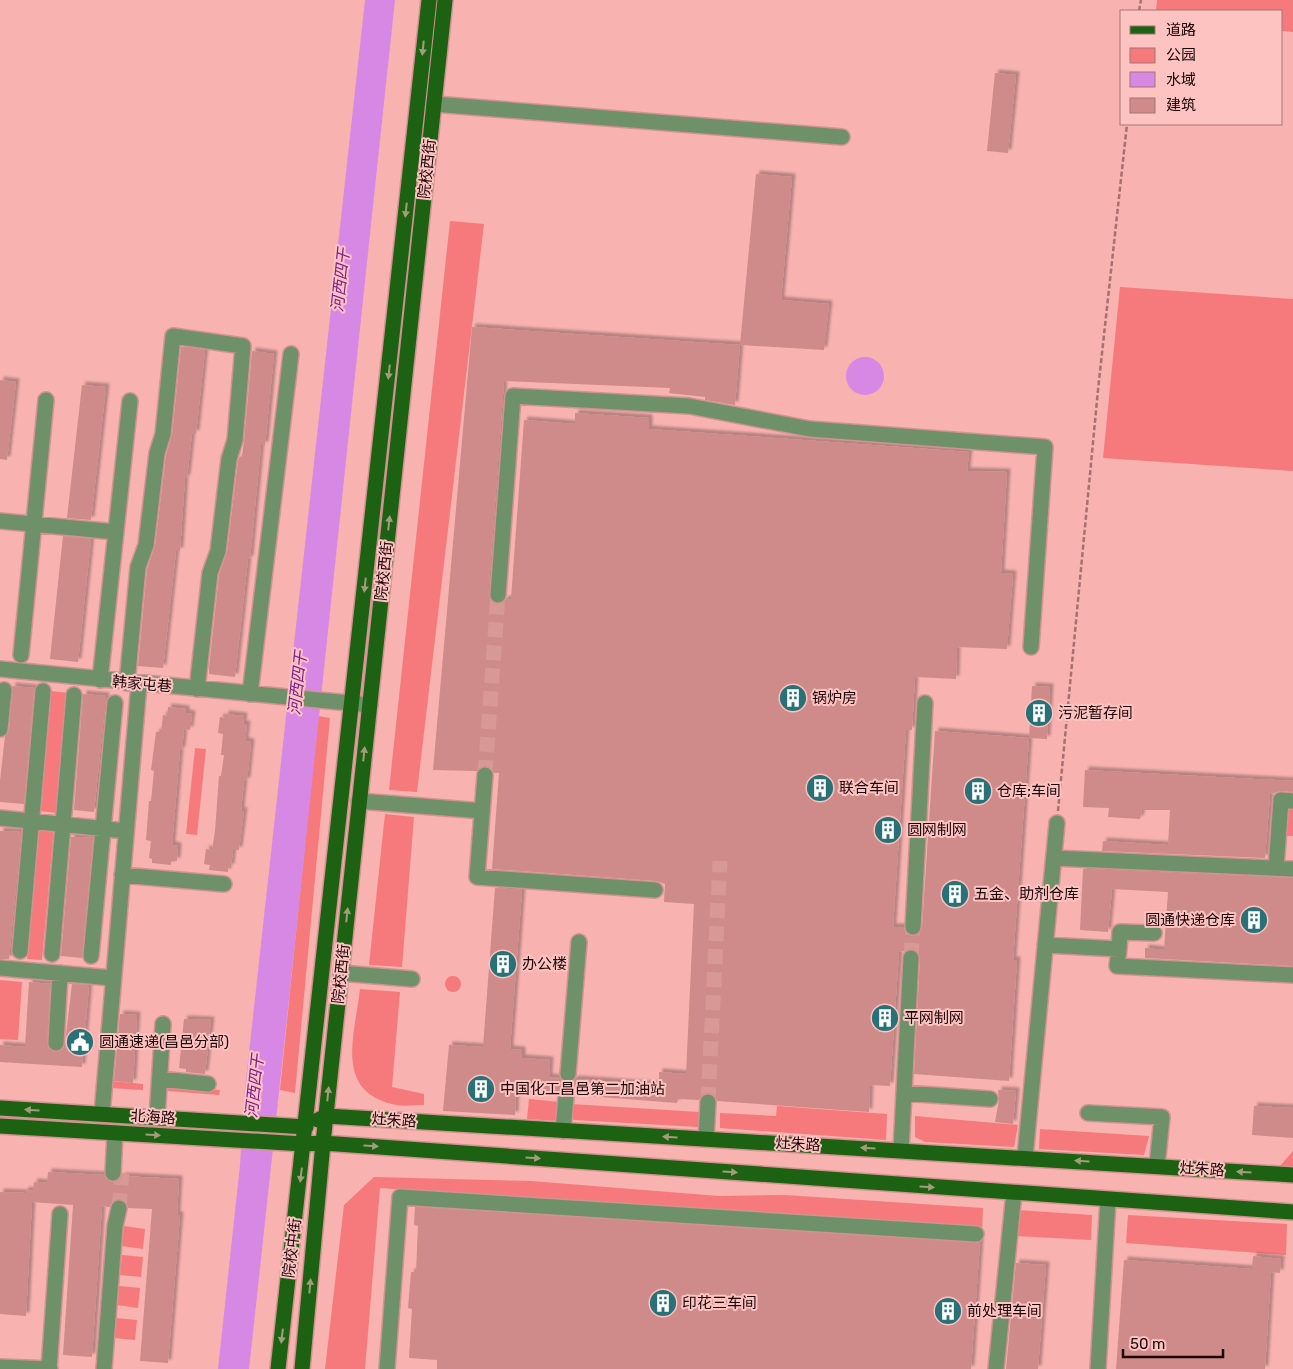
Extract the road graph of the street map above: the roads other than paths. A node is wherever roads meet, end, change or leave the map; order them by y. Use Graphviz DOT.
graph roads {
  1 [pos="429,0"];
  2 [pos="445,0"];
  3 [pos="434,104"];
  4 [pos="842,137"];
  5 [pos="291,354"];
  6 [pos="46,400"];
  7 [pos="130,401"];
  8 [pos="0,521"];
  9 [pos="34,524"];
  10 [pos="116,532"];
  11 [pos="498,596"];
  12 [pos="1031,647"];
  13 [pos="21,655"];
  14 [pos="0,670"];
  15 [pos="100,680"];
  16 [pos="133,684"];
  17 [pos="197,689"];
  18 [pos="4,690"];
  19 [pos="43,691"];
  20 [pos="250,694"];
  21 [pos="74,695"];
  22 [pos="353,702"];
  23 [pos="114,703"];
  24 [pos="925,703"];
  25 [pos="370,705"];
  26 [pos="0,729"];
  27 [pos="484,775"];
  28 [pos="359,801"];
  29 [pos="1293,801"];
  30 [pos="482,811"];
  31 [pos="0,818"];
  32 [pos="31,821"];
  33 [pos="1057,823"];
  34 [pos="63,824"];
  35 [pos="103,828"];
  36 [pos="126,830"];
  37 [pos="1054,858"];
  38 [pos="1276,868"];
  39 [pos="1293,869"];
  40 [pos="122,875"];
  41 [pos="224,884"];
  42 [pos="655,890"];
  43 [pos="913,927"];
  44 [pos="1154,933"];
  45 [pos="579,942"];
  46 [pos="1045,945"];
  47 [pos="1119,949"];
  48 [pos="20,951"];
  49 [pos="52,954"];
  50 [pos="91,956"];
  51 [pos="911,958"];
  52 [pos="0,968"];
  53 [pos="60,973"];
  54 [pos="341,973"];
  55 [pos="1293,975"];
  56 [pos="112,978"];
  57 [pos="412,979"];
  58 [pos="163,1024"];
  59 [pos="56,1043"];
  60 [pos="568,1074"];
  61 [pos="160,1079"];
  62 [pos="208,1084"];
  63 [pos="904,1093"];
  64 [pos="566,1096"];
  65 [pos="990,1099"];
  66 [pos="708,1102"];
  67 [pos="0,1108"];
  68 [pos="65,1112"];
  69 [pos="1088,1113"];
  70 [pos="102,1114"];
  71 [pos="326,1116"];
  72 [pos="157,1118"];
  73 [pos="0,1126"];
  74 [pos="306,1127"];
  75 [pos="64,1130"];
  76 [pos="563,1131"];
  77 [pos="120,1133"];
  78 [pos="706,1139"];
  79 [pos="323,1143"];
  80 [pos="304,1144"];
  81 [pos="901,1150"];
  82 [pos="1025,1158"];
  83 [pos="1157,1166"];
  84 [pos="117,1173"];
  85 [pos="1293,1175"];
  86 [pos="1014,1193"];
  87 [pos="1108,1200"];
  88 [pos="115,1208"];
  89 [pos="1293,1212"];
  90 [pos="60,1214"];
  91 [pos="976,1234"];
  92 [pos="0,1367"];
  93 [pos="33,1369"];
  94 [pos="49,1369"];
  95 [pos="104,1369"];
  96 [pos="278,1369"];
  97 [pos="302,1369"];
  98 [pos="386,1369"];
  99 [pos="996,1369"];
  100 [pos="1098,1369"];
  1 -- 22 [label="main road, 院校西街, one-way"];
  2 -- 3 [label="main road, 院校西街"];
  3 -- 4 [label="street"];
  25 -- 3 [label="main road, 院校西街, one-way"];
  5 -- 20 [label="street"];
  6 -- 9 [label="street"];
  7 -- 10 [label="street"];
  8 -- 9 [label="street"];
  9 -- 10 [label="street"];
  9 -- 13 [label="street"];
  10 -- 15 [label="street"];
  11 -- 12 [label="street"];
  14 -- 15 [label="street, 韩家屯巷"];
  15 -- 16 [label="street, 韩家屯巷"];
  16 -- 17 [label="street, 韩家屯巷"];
  16 -- 17 [label="street"];
  16 -- 36 [label="street"];
  17 -- 20 [label="street, 韩家屯巷"];
  18 -- 26 [label="street"];
  19 -- 32 [label="street"];
  20 -- 22 [label="street, 韩家屯巷"];
  21 -- 34 [label="street"];
  22 -- 25 [label="street"];
  22 -- 74 [label="main road, 院校西街"];
  23 -- 35 [label="street"];
  24 -- 43 [label="street"];
  28 -- 25 [label="main road, 院校西街, one-way"];
  27 -- 30 [label="street"];
  28 -- 30 [label="street"];
  54 -- 28 [label="main road, 院校西街, one-way"];
  29 -- 38 [label="street"];
  30 -- 42 [label="street"];
  31 -- 32 [label="street"];
  32 -- 34 [label="street"];
  32 -- 48 [label="street"];
  33 -- 37 [label="street"];
  34 -- 35 [label="street"];
  34 -- 49 [label="street"];
  35 -- 36 [label="street"];
  35 -- 50 [label="street"];
  36 -- 40 [label="street"];
  37 -- 38 [label="street"];
  37 -- 46 [label="street"];
  38 -- 39 [label="street"];
  40 -- 41 [label="street"];
  40 -- 56 [label="street"];
  44 -- 47 [label="street"];
  45 -- 60 [label="street"];
  46 -- 47 [label="street"];
  46 -- 82 [label="street"];
  47 -- 55 [label="street"];
  51 -- 63 [label="street"];
  52 -- 53 [label="street"];
  53 -- 56 [label="street"];
  53 -- 59 [label="street"];
  54 -- 57 [label="street"];
  71 -- 54 [label="main road, 院校西街, one-way"];
  56 -- 70 [label="street"];
  58 -- 61 [label="street"];
  61 -- 62 [label="street"];
  61 -- 72 [label="street"];
  63 -- 65 [label="street"];
  63 -- 81 [label="street"];
  64 -- 76 [label="street"];
  66 -- 78 [label="street"];
  68 -- 67 [label="main road, 北海路, one-way"];
  68 -- 70 [label="main road, 北海路"];
  68 -- 75 [label="main road"];
  69 -- 83 [label="street"];
  70 -- 72 [label="main road, 北海路"];
  71 -- 74 [label="main road"];
  71 -- 76 [label="main road, 灶朱路"];
  71 -- 79 [label="main road, 院校西街"];
  72 -- 74 [label="main road, 北海路"];
  73 -- 75 [label="main road, 北海路"];
  74 -- 80 [label="main road, 院校中街"];
  75 -- 77 [label="main road, 北海路"];
  78 -- 76 [label="main road, 灶朱路, one-way"];
  77 -- 80 [label="main road, 北海路, one-way"];
  77 -- 84 [label="street"];
  81 -- 78 [label="main road, 灶朱路, one-way"];
  79 -- 80 [label="main road, 灶朱路"];
  79 -- 86 [label="main road, 灶朱路, one-way"];
  97 -- 79 [label="main road, 院校中街, one-way"];
  80 -- 96 [label="main road, 院校中街, one-way"];
  81 -- 82 [label="main road, 灶朱路"];
  83 -- 82 [label="main road, 灶朱路, one-way"];
  85 -- 83 [label="main road, 灶朱路, one-way"];
  86 -- 87 [label="main road, 灶朱路"];
  86 -- 99 [label="street"];
  87 -- 89 [label="main road, 灶朱路"];
  87 -- 100 [label="street"];
  88 -- 95 [label="street"];
  90 -- 94 [label="street"];
  91 -- 98 [label="street"];
  92 -- 93 [label="street"];
  93 -- 94 [label="street"];
}
